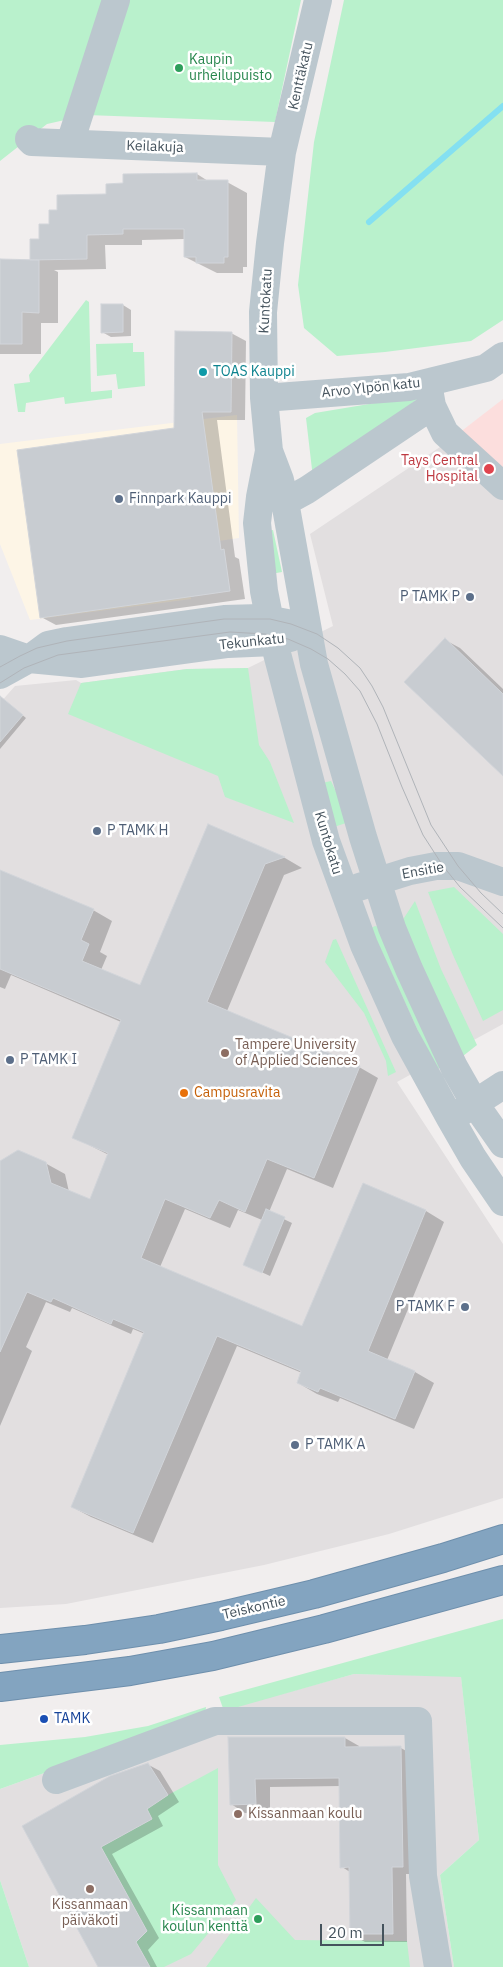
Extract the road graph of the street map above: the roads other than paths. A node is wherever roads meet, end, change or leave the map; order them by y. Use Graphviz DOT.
graph roads {
  1 [pos="116,0"];
  2 [pos="318,0"];
  3 [pos="29,139"];
  4 [pos="70,143"];
  5 [pos="282,152"];
  6 [pos="503,356"];
  7 [pos="430,394"];
  8 [pos="264,398"];
  9 [pos="269,451"];
  10 [pos="503,486"];
  11 [pos="284,502"];
  12 [pos="272,630"];
  13 [pos="307,630"];
  14 [pos="0,649"];
  15 [pos="28,659"];
  16 [pos="0,675"];
  17 [pos="376,882"];
  18 [pos="503,882"];
  19 [pos="343,891"];
  20 [pos="503,1085"];
  21 [pos="475,1104"];
  22 [pos="450,1118"];
  23 [pos="503,1144"];
  24 [pos="503,1202"];
  25 [pos="503,1539"];
  26 [pos="503,1580"];
  27 [pos="0,1649"];
  28 [pos="0,1687"];
  29 [pos="56,1780"];
  30 [pos="438,1967"];
  1 -- 4 [label="street"];
  2 -- 5 [label="street, Kenttäkatu"];
  3 -- 4 [label="street, Keilakuja"];
  4 -- 5 [label="street, Keilakuja"];
  5 -- 8 [label="street, Kuntokatu"];
  6 -- 7 [label="street, Arvo Ylpön katu"];
  7 -- 8 [label="street, Arvo Ylpön katu"];
  7 -- 10 [label="street"];
  7 -- 11 [label="street"];
  8 -- 9 [label="street, Kuntokatu"];
  9 -- 11 [label="street, Kuntokatu"];
  9 -- 12 [label="street, Kuntokatu"];
  11 -- 13 [label="street, Kuntokatu"];
  12 -- 13 [label="street, Tekunkatu"];
  12 -- 15 [label="street, Tekunkatu"];
  12 -- 19 [label="street, Kuntokatu"];
  13 -- 17 [label="street, Kuntokatu"];
  14 -- 15 [label="street"];
  15 -- 16 [label="street, Tekunkatu"];
  17 -- 18 [label="street, Ensitie"];
  17 -- 19 [label="street, Ensitie"];
  17 -- 21 [label="street, Kuntokatu"];
  19 -- 22 [label="street, Kuntokatu"];
  20 -- 21 [label="street"];
  21 -- 22 [label="street"];
  21 -- 23 [label="street, Kuntokatu"];
  22 -- 24 [label="street, Kuntokatu"];
  25 -- 27 [label="highway, Teiskontie"];
  26 -- 28 [label="highway"];
  29 -- 30 [label="street"];
}
